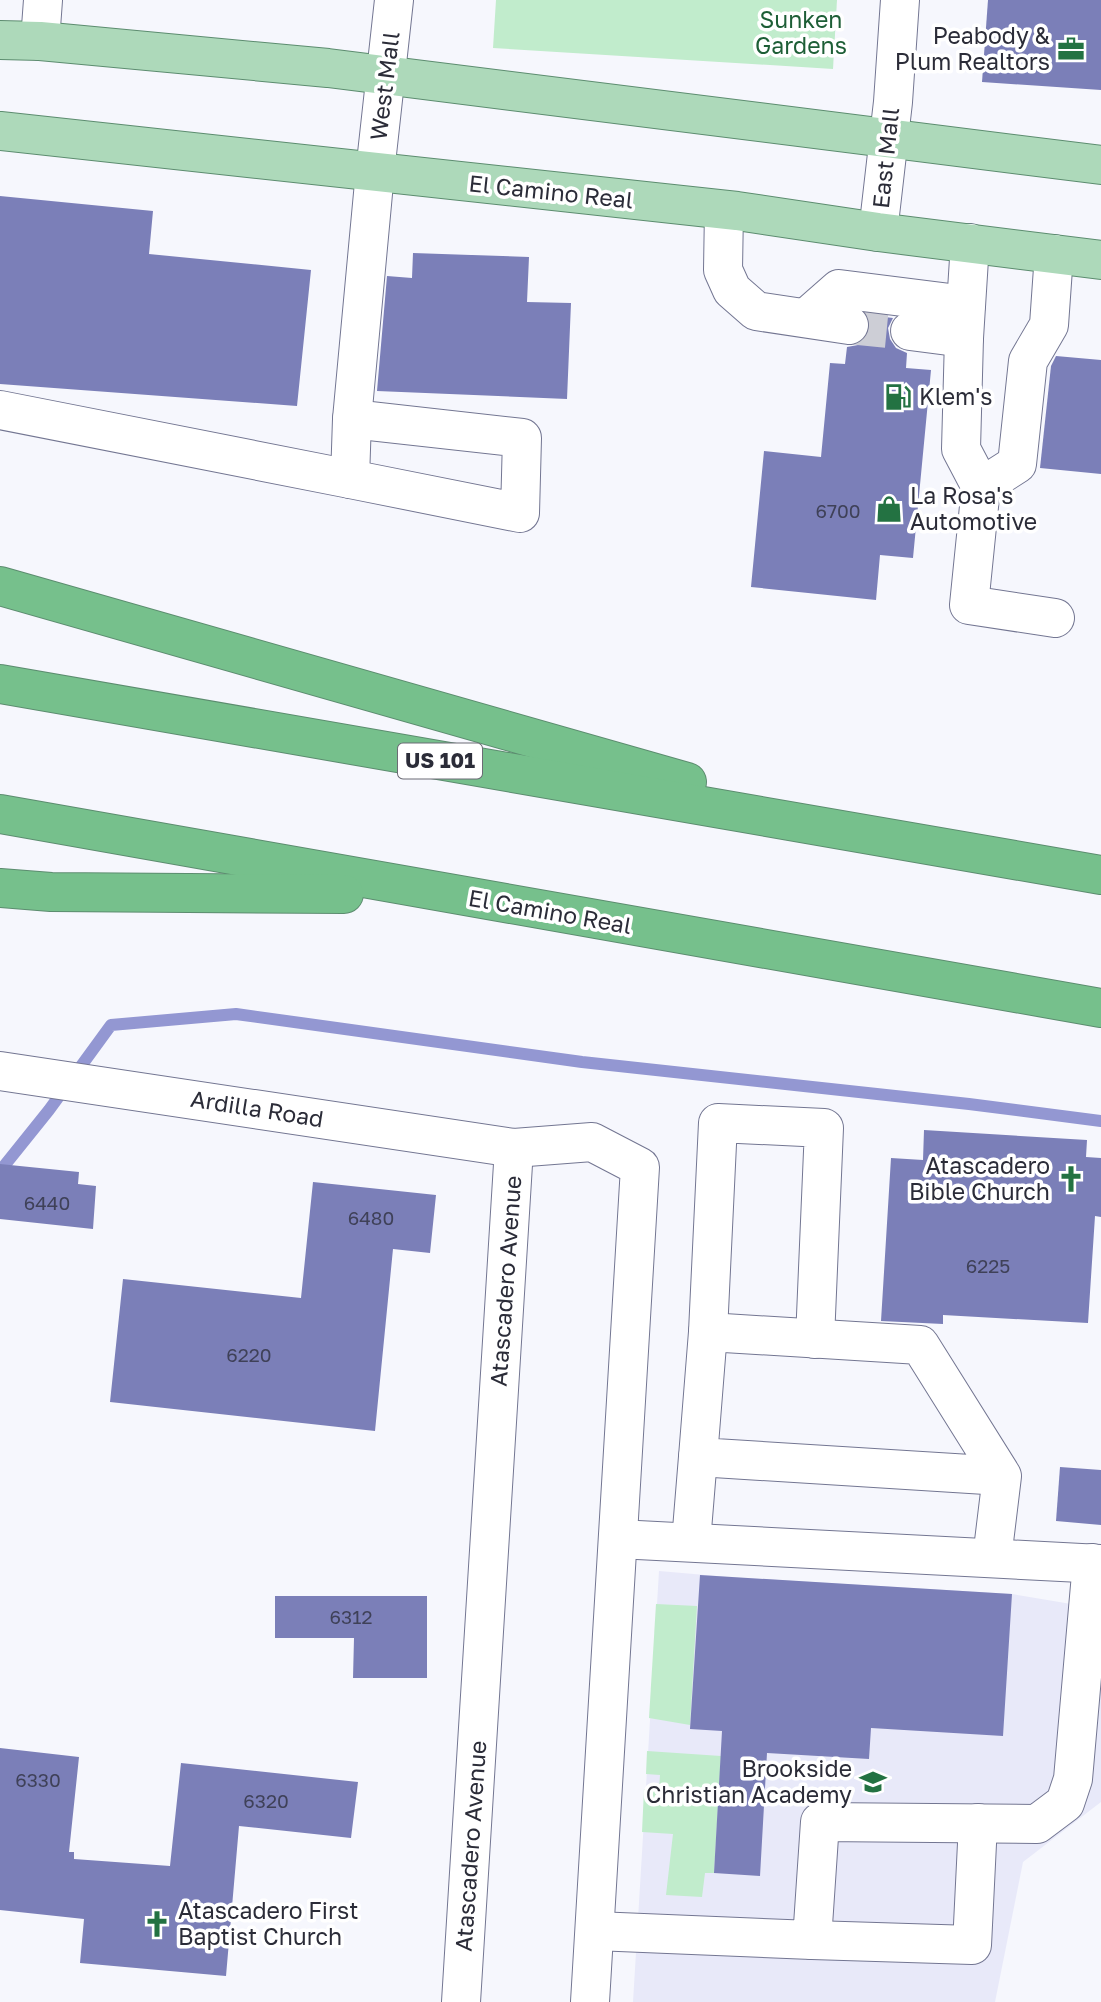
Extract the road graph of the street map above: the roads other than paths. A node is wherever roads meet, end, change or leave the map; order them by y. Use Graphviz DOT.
graph roads {
  1 [pos="43,0"];
  2 [pos="394,0"];
  3 [pos="900,0"];
  4 [pos="0,40"];
  5 [pos="40,41"];
  6 [pos="386,76"];
  7 [pos="0,131"];
  8 [pos="889,139"];
  9 [pos="1101,165"];
  10 [pos="375,172"];
  11 [pos="724,210"];
  12 [pos="878,232"];
  13 [pos="970,243"];
  14 [pos="1054,254"];
  15 [pos="1101,260"];
  16 [pos="806,318"];
  17 [pos="965,321"];
  18 [pos="849,324"];
  19 [pos="910,331"];
  20 [pos="0,410"];
  21 [pos="352,419"];
  22 [pos="350,479"];
  23 [pos="981,487"];
  24 [pos="0,586"];
  25 [pos="1055,618"];
  26 [pos="0,684"];
  27 [pos="0,814"];
  28 [pos="881,837"];
  29 [pos="1101,874"];
  30 [pos="0,888"];
  31 [pos="445,894"];
  32 [pos="1101,1007"];
  33 [pos="0,1071"];
  34 [pos="514,1149"];
  35 [pos="708,1332"];
  36 [pos="815,1339"];
  37 [pos="698,1457"];
  38 [pos="1002,1476"];
  39 [pos="618,1539"];
  40 [pos="691,1542"];
  41 [pos="992,1558"];
  42 [pos="1096,1564"];
  43 [pos="978,1823"];
  44 [pos="595,1931"];
  45 [pos="812,1940"];
  46 [pos="461,2002"];
  47 [pos="590,2002"];
  1 -- 5 [label="street"];
  2 -- 6 [label="street, West Mall"];
  3 -- 8 [label="street, East Mall"];
  4 -- 5 [label="main road"];
  5 -- 6 [label="main road"];
  6 -- 8 [label="main road"];
  6 -- 10 [label="street, West Mall"];
  7 -- 10 [label="main road, El Camino Real"];
  8 -- 9 [label="main road"];
  8 -- 12 [label="street, East Mall"];
  10 -- 11 [label="main road, El Camino Real"];
  10 -- 21 [label="street, West Mall"];
  11 -- 12 [label="main road, El Camino Real"];
  11 -- 16 [label="street"];
  12 -- 13 [label="main road, El Camino Real"];
  13 -- 14 [label="main road, El Camino Real"];
  13 -- 17 [label="street"];
  14 -- 15 [label="main road, El Camino Real"];
  14 -- 23 [label="street"];
  16 -- 17 [label="street"];
  16 -- 18 [label="street"];
  17 -- 19 [label="street"];
  17 -- 23 [label="street"];
  20 -- 22 [label="street"];
  21 -- 22 [label="street, West Mall"];
  21 -- 22 [label="street"];
  23 -- 25 [label="street"];
  24 -- 28 [label="highway"];
  26 -- 28 [label="highway, US 101"];
  27 -- 31 [label="highway, El Camino Real"];
  28 -- 29 [label="highway, US 101"];
  30 -- 31 [label="highway"];
  31 -- 32 [label="highway, El Camino Real"];
  33 -- 34 [label="street, Ardilla Road"];
  34 -- 39 [label="street, Atascadero Avenue"];
  34 -- 46 [label="street, Atascadero Avenue"];
  35 -- 36 [label="street"];
  35 -- 36 [label="street"];
  35 -- 37 [label="street"];
  36 -- 38 [label="street"];
  37 -- 38 [label="street"];
  37 -- 40 [label="street"];
  38 -- 41 [label="street"];
  39 -- 40 [label="street"];
  39 -- 44 [label="street, Atascadero Avenue"];
  40 -- 41 [label="street"];
  41 -- 42 [label="street"];
  42 -- 43 [label="street"];
  43 -- 45 [label="street"];
  43 -- 45 [label="street"];
  44 -- 45 [label="street"];
  44 -- 47 [label="street, Atascadero Avenue"];
}
